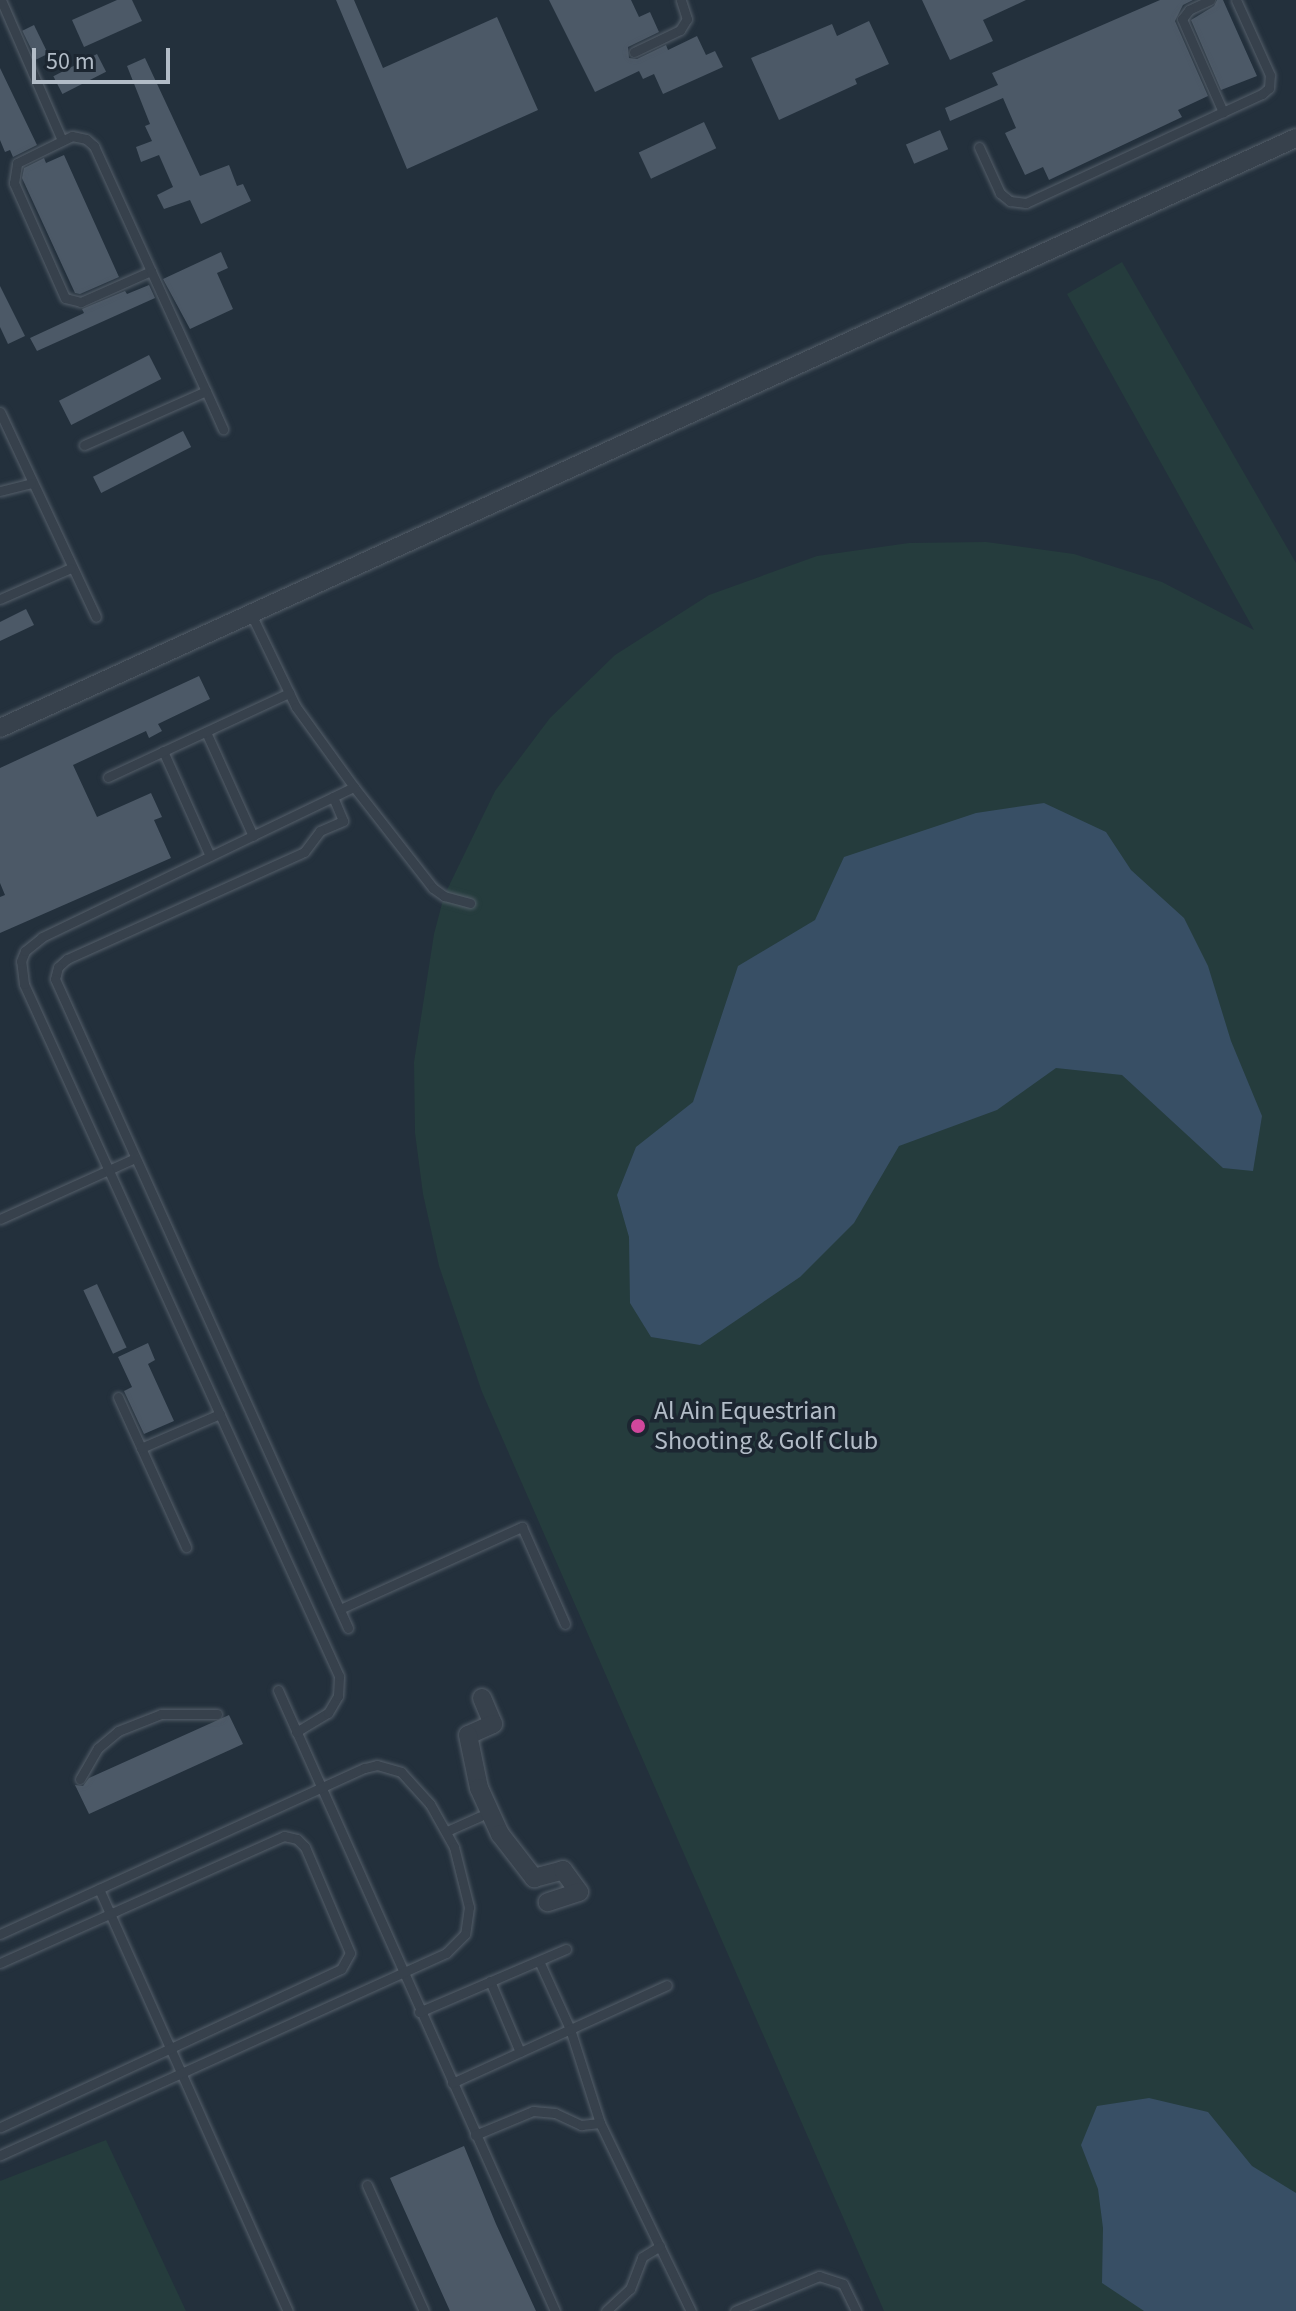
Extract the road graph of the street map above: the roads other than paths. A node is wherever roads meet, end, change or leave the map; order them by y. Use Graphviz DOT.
graph roads {
  1 [pos="1,0"];
  2 [pos="681,0"];
  3 [pos="1210,0"];
  4 [pos="1236,0"];
  5 [pos="634,52"];
  6 [pos="1223,112"];
  7 [pos="1296,138"];
  8 [pos="62,140"];
  9 [pos="979,147"];
  10 [pos="151,271"];
  11 [pos="206,391"];
  12 [pos="0,412"];
  13 [pos="223,429"];
  14 [pos="84,445"];
  15 [pos="31,483"];
  16 [pos="0,491"];
  17 [pos="71,568"];
  18 [pos="0,599"];
  19 [pos="251,614"];
  20 [pos="96,617"];
  21 [pos="289,693"];
  22 [pos="0,728"];
  23 [pos="206,732"];
  24 [pos="163,751"];
  25 [pos="108,777"];
  26 [pos="354,787"];
  27 [pos="333,797"];
  28 [pos="253,836"];
  29 [pos="210,856"];
  30 [pos="470,903"];
  31 [pos="135,1158"];
  32 [pos="109,1170"];
  33 [pos="0,1219"];
  34 [pos="118,1397"];
  35 [pos="220,1414"];
  36 [pos="141,1448"];
  37 [pos="186,1547"];
  38 [pos="340,1609"];
  39 [pos="565,1624"];
  40 [pos="348,1628"];
  41 [pos="278,1690"];
  42 [pos="482,1698"];
  43 [pos="217,1714"];
  44 [pos="296,1732"];
  45 [pos="80,1779"];
  46 [pos="320,1788"];
  47 [pos="489,1812"];
  48 [pos="447,1831"];
  49 [pos="99,1889"];
  50 [pos="548,1902"];
  51 [pos="110,1914"];
  52 [pos="0,1934"];
  53 [pos="566,1949"];
  54 [pos="539,1961"];
  55 [pos="0,1963"];
  56 [pos="403,1973"];
  57 [pos="490,1981"];
  58 [pos="667,1985"];
  59 [pos="419,2012"];
  60 [pos="570,2029"];
  61 [pos="170,2048"];
  62 [pos="520,2052"];
  63 [pos="181,2073"];
  64 [pos="452,2083"];
  65 [pos="600,2123"];
  66 [pos="0,2127"];
  67 [pos="475,2135"];
  68 [pos="0,2155"];
  69 [pos="367,2185"];
  70 [pos="660,2246"];
  71 [pos="288,2311"];
  72 [pos="424,2311"];
  73 [pos="555,2311"];
  74 [pos="606,2311"];
  75 [pos="691,2311"];
  76 [pos="735,2311"];
  77 [pos="856,2311"];
  1 -- 8 [label="lane"];
  2 -- 5 [label="lane"];
  3 -- 6 [label="lane"];
  4 -- 6 [label="lane"];
  6 -- 9 [label="lane"];
  7 -- 19 [label="street"];
  8 -- 10 [label="lane"];
  8 -- 10 [label="lane"];
  10 -- 11 [label="lane"];
  11 -- 13 [label="lane"];
  11 -- 14 [label="lane"];
  12 -- 15 [label="lane"];
  15 -- 16 [label="lane"];
  15 -- 17 [label="lane"];
  17 -- 18 [label="lane"];
  17 -- 20 [label="lane"];
  19 -- 21 [label="lane"];
  19 -- 22 [label="street"];
  21 -- 23 [label="lane"];
  21 -- 26 [label="lane"];
  23 -- 24 [label="lane"];
  23 -- 28 [label="lane"];
  24 -- 25 [label="lane"];
  24 -- 29 [label="lane"];
  26 -- 27 [label="lane"];
  26 -- 30 [label="lane"];
  27 -- 28 [label="lane"];
  27 -- 31 [label="lane"];
  28 -- 29 [label="lane"];
  29 -- 32 [label="lane"];
  31 -- 32 [label="lane"];
  31 -- 38 [label="lane"];
  32 -- 33 [label="lane"];
  32 -- 35 [label="lane"];
  34 -- 36 [label="lane"];
  35 -- 36 [label="lane"];
  35 -- 44 [label="lane"];
  36 -- 37 [label="lane"];
  38 -- 39 [label="lane"];
  38 -- 40 [label="lane"];
  41 -- 44 [label="lane"];
  42 -- 47 [label="street"];
  43 -- 45 [label="lane"];
  44 -- 46 [label="lane"];
  46 -- 48 [label="lane"];
  46 -- 49 [label="lane"];
  46 -- 56 [label="lane"];
  47 -- 48 [label="lane"];
  47 -- 50 [label="street"];
  48 -- 56 [label="lane"];
  49 -- 51 [label="lane"];
  49 -- 52 [label="lane"];
  51 -- 55 [label="lane"];
  51 -- 61 [label="lane"];
  51 -- 61 [label="lane"];
  53 -- 54 [label="lane"];
  54 -- 57 [label="lane"];
  54 -- 60 [label="lane"];
  56 -- 59 [label="lane"];
  56 -- 63 [label="lane"];
  57 -- 59 [label="lane"];
  57 -- 62 [label="lane"];
  58 -- 60 [label="lane"];
  59 -- 64 [label="lane"];
  60 -- 62 [label="lane"];
  60 -- 65 [label="lane"];
  61 -- 63 [label="lane"];
  61 -- 66 [label="lane"];
  62 -- 64 [label="lane"];
  63 -- 68 [label="lane"];
  63 -- 71 [label="lane"];
  64 -- 67 [label="lane"];
  65 -- 67 [label="lane"];
  65 -- 70 [label="lane"];
  67 -- 73 [label="lane"];
  69 -- 72 [label="lane"];
  70 -- 74 [label="lane"];
  70 -- 75 [label="lane"];
  76 -- 77 [label="lane"];
}
